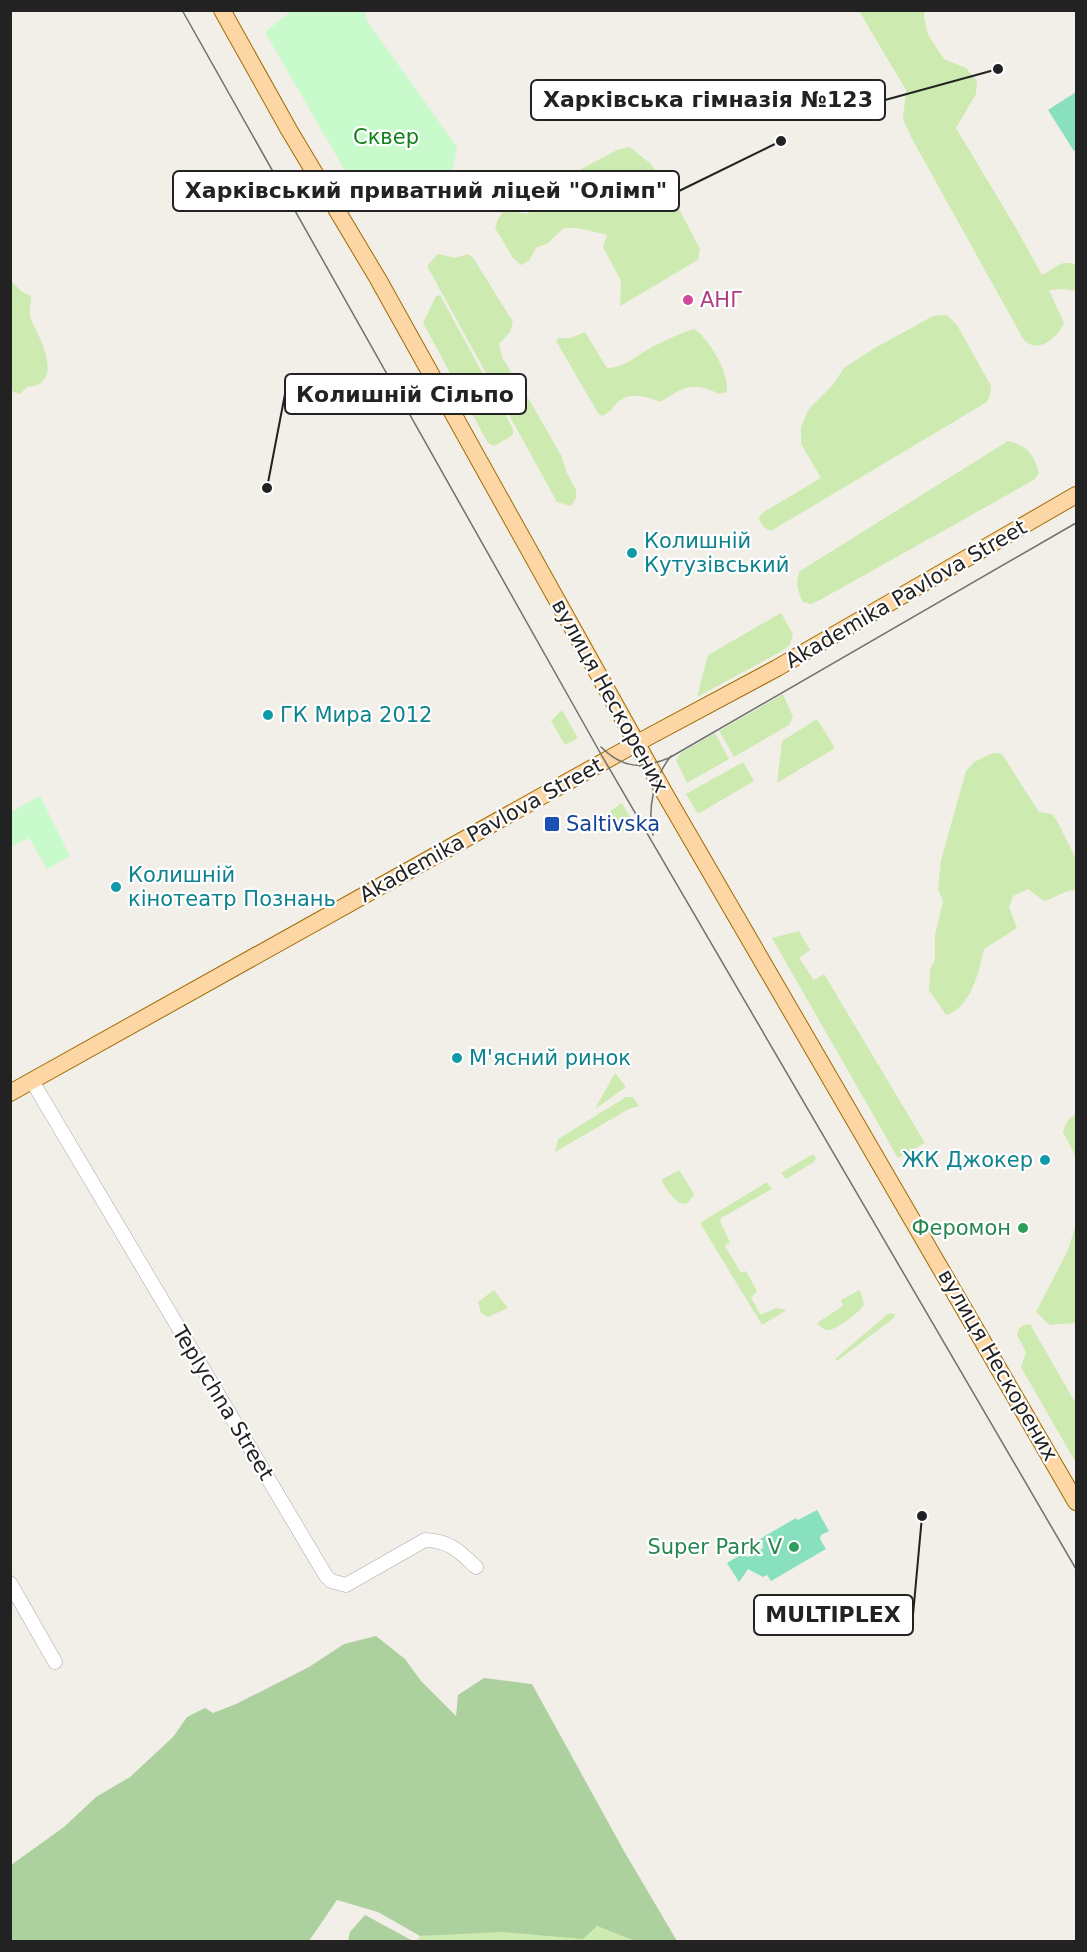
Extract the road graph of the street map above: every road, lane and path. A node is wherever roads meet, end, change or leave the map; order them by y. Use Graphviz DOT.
graph roads {
  1 [pos="222,10"];
  2 [pos="1077,495"];
  3 [pos="637,743"];
  4 [pos="32,1081"];
  5 [pos="10,1093"];
  6 [pos="1077,1502"];
  7 [pos="476,1567"];
  8 [pos="10,1582"];
  9 [pos="55,1662"];
  1 -- 3 [label="main road, вулиця Нескорених"];
  2 -- 3 [label="main road, Akademika Pavlova Street"];
  3 -- 4 [label="main road, Akademika Pavlova Street"];
  3 -- 6 [label="main road, вулиця Нескорених"];
  4 -- 5 [label="main road, Akademika Pavlova Street"];
  4 -- 7 [label="street, Teplychna Street"];
  8 -- 9 [label="street"];
}
